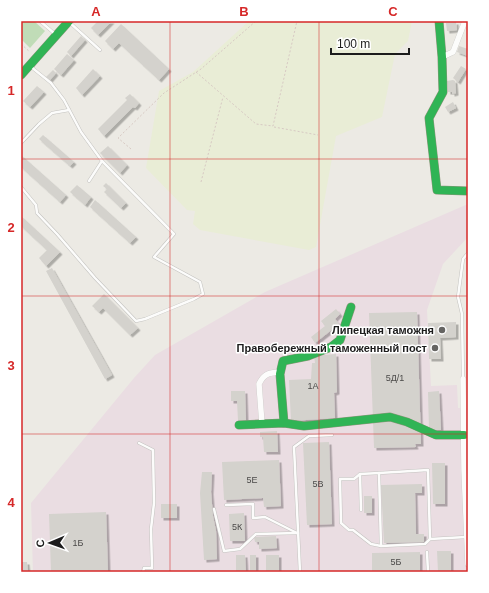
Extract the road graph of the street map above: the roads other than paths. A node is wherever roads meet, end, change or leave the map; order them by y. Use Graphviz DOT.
graph roads {
  1 [pos="40,21"];
  2 [pos="69,21"];
  3 [pos="440,21"];
  4 [pos="465,21"];
  5 [pos="56,35"];
  6 [pos="100,50"];
  7 [pos="442,57"];
  8 [pos="29,66"];
  9 [pos="21,75"];
  10 [pos="69,110"];
  11 [pos="21,143"];
  12 [pos="102,161"];
  13 [pos="89,181"];
  14 [pos="21,187"];
  15 [pos="468,191"];
  16 [pos="468,253"];
  17 [pos="351,308"];
  18 [pos="281,372"];
  19 [pos="463,379"];
  20 [pos="466,403"];
  21 [pos="284,422"];
  22 [pos="262,424"];
  23 [pos="239,425"];
  24 [pos="464,434"];
  25 [pos="332,435"];
  26 [pos="139,443"];
  27 [pos="466,446"];
  28 [pos="380,473"];
  29 [pos="360,474"];
  30 [pos="226,505"];
  31 [pos="214,509"];
  32 [pos="361,510"];
  33 [pos="298,533"];
  34 [pos="467,538"];
  35 [pos="430,539"];
  36 [pos="381,546"];
  37 [pos="427,552"];
  38 [pos="468,554"];
  39 [pos="468,564"];
  40 [pos="142,572"];
  41 [pos="300,572"];
  42 [pos="428,572"];
  1 -- 5 [label="lane"];
  2 -- 5 [label="street"];
  2 -- 6 [label="lane"];
  3 -- 7 [label="street"];
  4 -- 7 [label="street"];
  5 -- 8 [label="street"];
  7 -- 15 [label="street"];
  8 -- 9 [label="street"];
  8 -- 10 [label="lane"];
  10 -- 11 [label="lane"];
  10 -- 12 [label="lane"];
  12 -- 13 [label="lane"];
  12 -- 14 [label="lane"];
  16 -- 19 [label="lane"];
  17 -- 18 [label="street"];
  18 -- 21 [label="street"];
  18 -- 22 [label="street"];
  19 -- 20 [label="street"];
  20 -- 24 [label="street"];
  21 -- 22 [label="street"];
  21 -- 24 [label="street"];
  22 -- 23 [label="street"];
  24 -- 27 [label="street"];
  25 -- 33 [label="lane"];
  26 -- 40 [label="lane"];
  27 -- 34 [label="street"];
  28 -- 29 [label="lane"];
  28 -- 35 [label="lane"];
  28 -- 36 [label="lane"];
  29 -- 32 [label="lane"];
  29 -- 36 [label="lane"];
  30 -- 33 [label="lane"];
  31 -- 33 [label="lane"];
  33 -- 41 [label="lane"];
  34 -- 35 [label="lane"];
  34 -- 38 [label="street"];
  35 -- 36 [label="lane"];
  37 -- 42 [label="lane"];
  38 -- 39 [label="street"];
}
